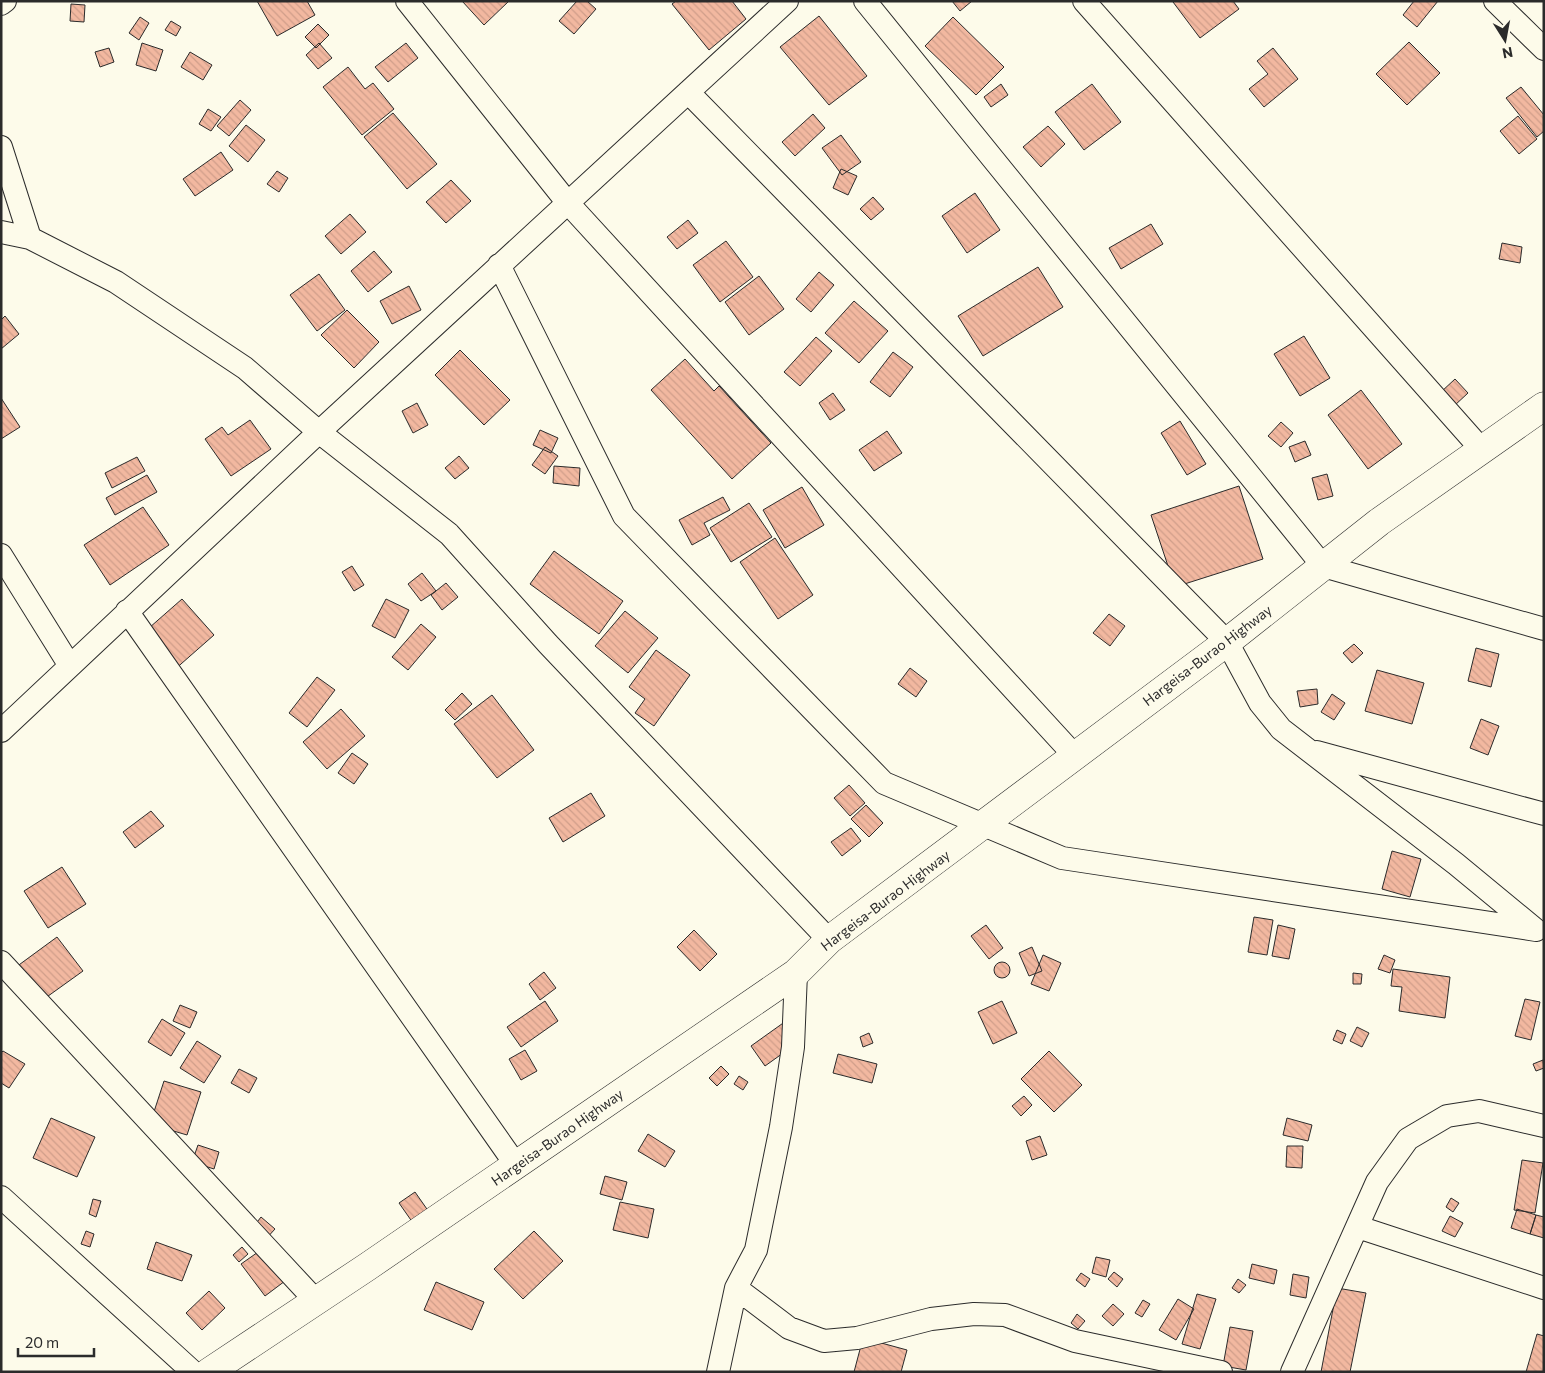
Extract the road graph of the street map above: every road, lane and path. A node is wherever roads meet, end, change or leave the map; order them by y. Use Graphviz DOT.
graph roads {
  1 [pos="5,1"];
  2 [pos="407,1"];
  3 [pos="786,1"];
  4 [pos="865,1"];
  5 [pos="1084,1"];
  6 [pos="1495,1"];
  7 [pos="1,4"];
  8 [pos="1544,49"];
  9 [pos="688,92"];
  10 [pos="1,148"];
  11 [pos="567,202"];
  12 [pos="1,232"];
  13 [pos="30,238"];
  14 [pos="499,265"];
  15 [pos="1544,406"];
  16 [pos="319,432"];
  17 [pos="1482,450"];
  18 [pos="1,555"];
  19 [pos="1323,566"];
  20 [pos="127,612"];
  21 [pos="1544,629"];
  22 [pos="1226,642"];
  23 [pos="70,666"];
  24 [pos="1,731"];
  25 [pos="1306,749"];
  26 [pos="1074,755"];
  27 [pos="1544,814"];
  28 [pos="983,825"];
  29 [pos="1540,932"];
  30 [pos="829,940"];
  31 [pos="1,962"];
  32 [pos="796,973"];
  33 [pos="1544,1126"];
  34 [pos="516,1165"];
  35 [pos="1,1197"];
  36 [pos="1358,1227"];
  37 [pos="736,1288"];
  38 [pos="1544,1288"];
  39 [pos="316,1301"];
  40 [pos="193,1372"];
  41 [pos="210,1372"];
  42 [pos="718,1372"];
  43 [pos="1221,1372"];
  44 [pos="1292,1372"];
  1 -- 7 [label="street"];
  2 -- 11 [label="street"];
  3 -- 9 [label="street"];
  4 -- 19 [label="street"];
  5 -- 17 [label="street"];
  6 -- 8 [label="street"];
  9 -- 11 [label="street"];
  9 -- 22 [label="street"];
  10 -- 13 [label="street"];
  11 -- 14 [label="street"];
  11 -- 26 [label="street"];
  12 -- 13 [label="street"];
  13 -- 16 [label="street"];
  14 -- 16 [label="street"];
  14 -- 28 [label="street"];
  15 -- 17 [label="highway, Hargeisa-Burao Highway"];
  16 -- 20 [label="street"];
  16 -- 30 [label="street"];
  17 -- 19 [label="highway, Hargeisa-Burao Highway"];
  18 -- 23 [label="street"];
  19 -- 21 [label="street"];
  19 -- 22 [label="highway, Hargeisa-Burao Highway"];
  20 -- 23 [label="street"];
  20 -- 34 [label="street"];
  22 -- 25 [label="street"];
  22 -- 26 [label="highway, Hargeisa-Burao Highway"];
  23 -- 24 [label="street"];
  25 -- 27 [label="street"];
  25 -- 29 [label="street"];
  26 -- 28 [label="highway, Hargeisa-Burao Highway"];
  28 -- 29 [label="street"];
  28 -- 30 [label="highway, Hargeisa-Burao Highway"];
  30 -- 32 [label="highway, Hargeisa-Burao Highway"];
  31 -- 39 [label="street"];
  32 -- 34 [label="highway, Hargeisa-Burao Highway"];
  32 -- 37 [label="street"];
  33 -- 36 [label="street"];
  34 -- 39 [label="highway, Hargeisa-Burao Highway"];
  35 -- 40 [label="street"];
  36 -- 38 [label="street"];
  36 -- 44 [label="street"];
  37 -- 42 [label="street"];
  37 -- 43 [label="street"];
  39 -- 41 [label="highway, Hargeisa-Burao Highway"];
}
